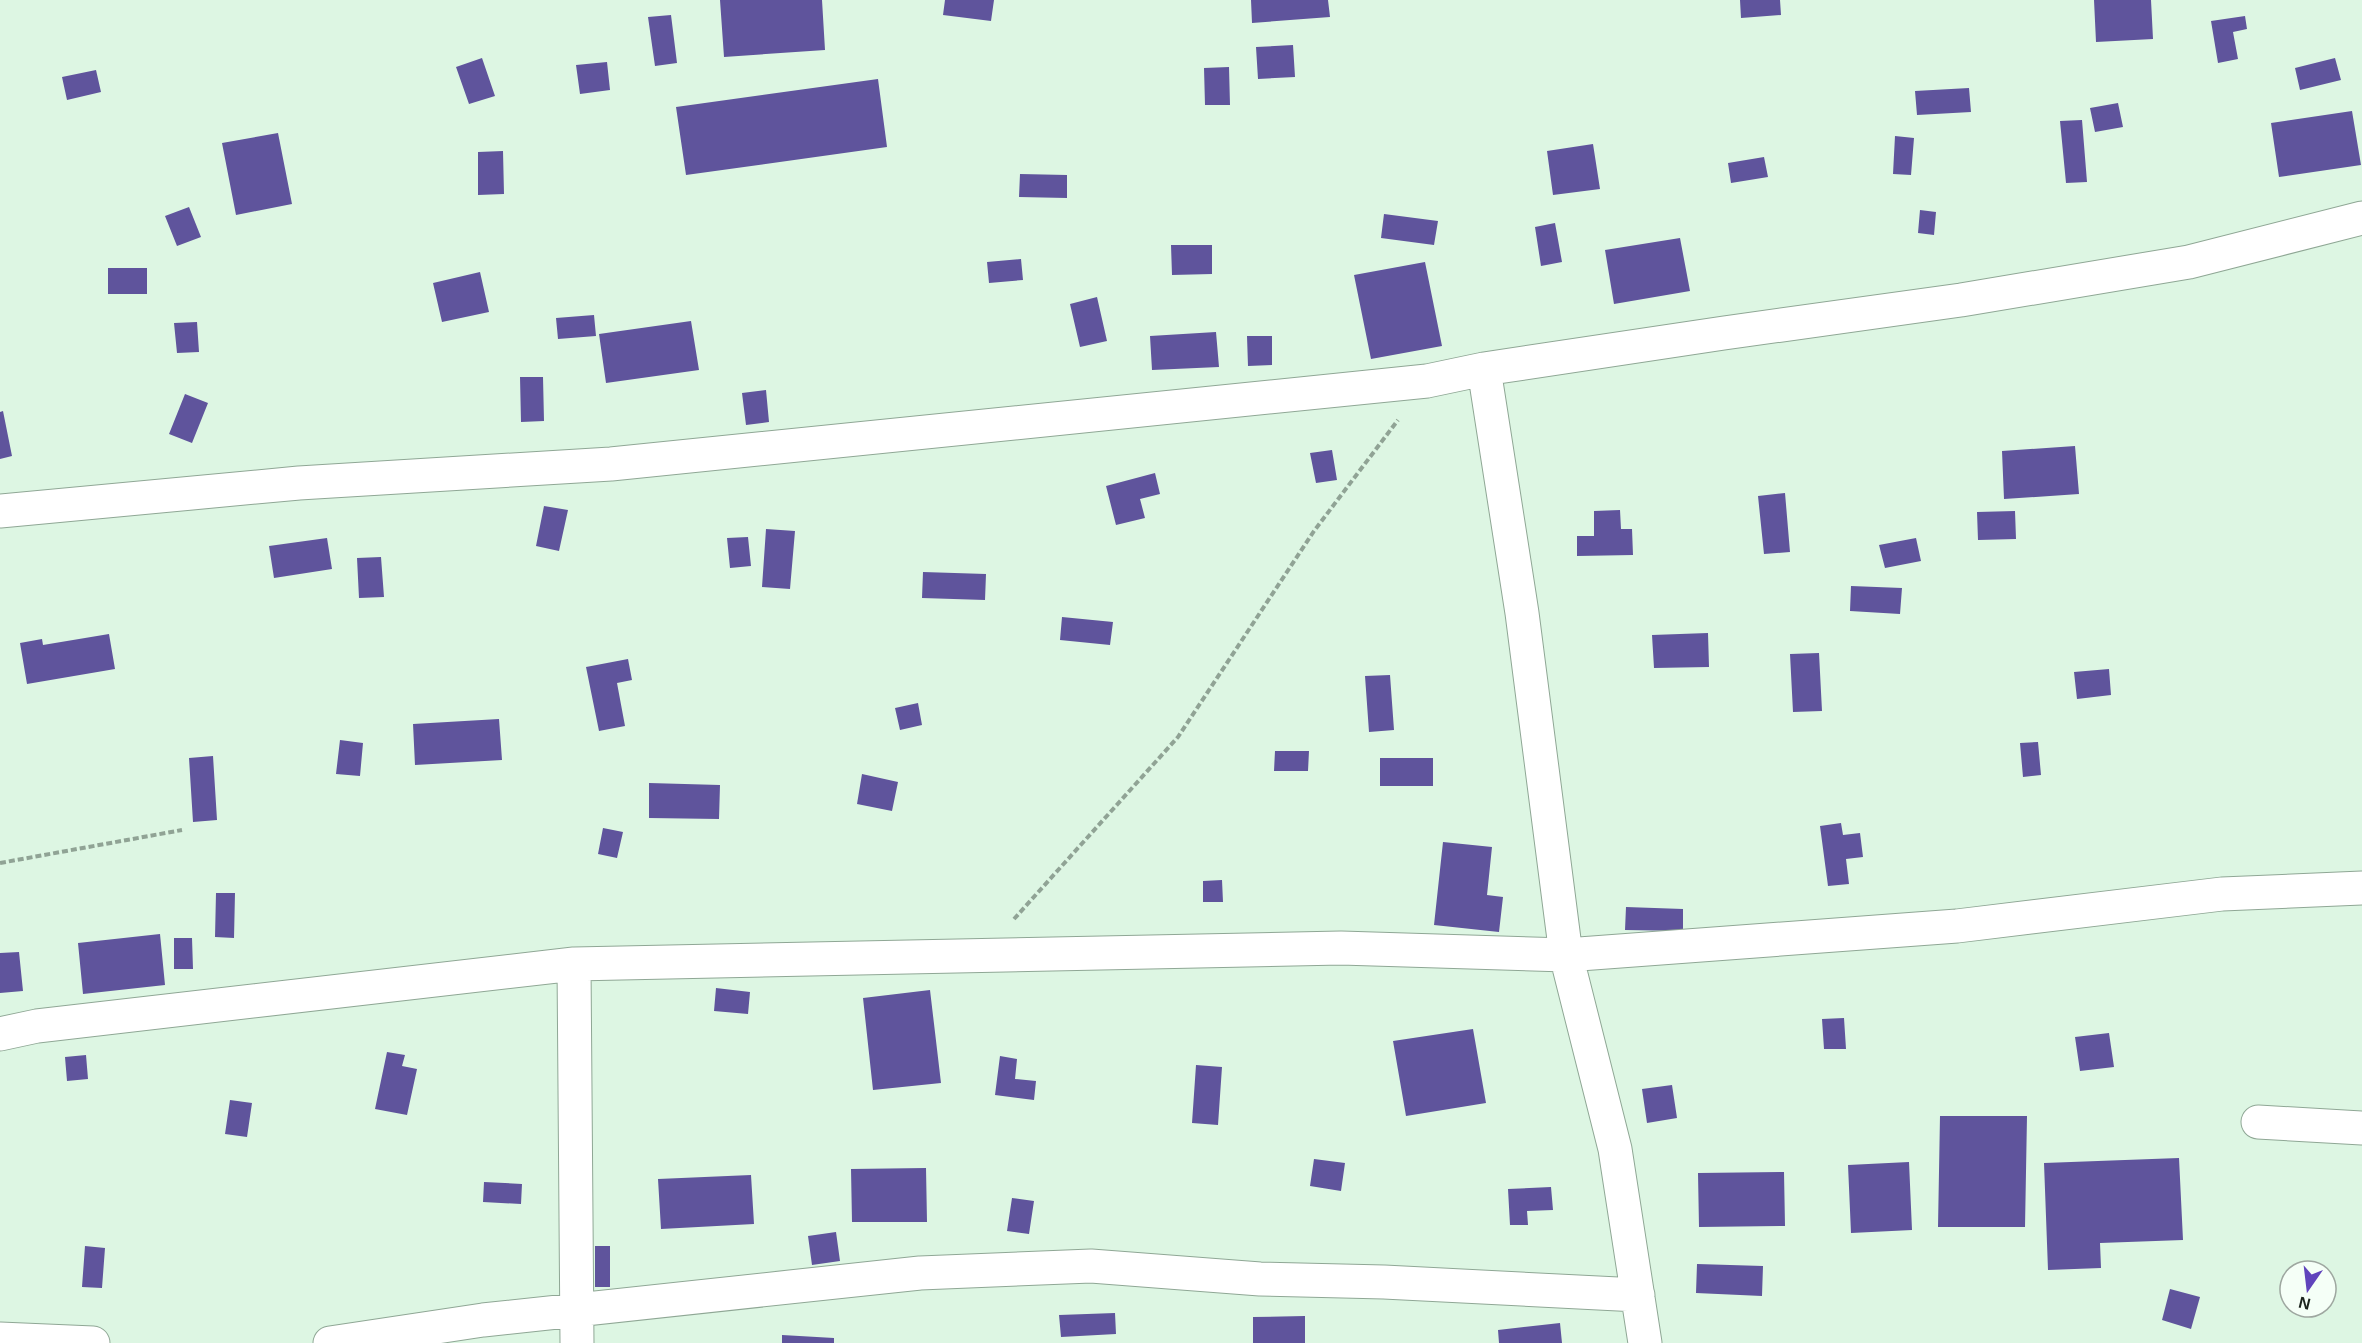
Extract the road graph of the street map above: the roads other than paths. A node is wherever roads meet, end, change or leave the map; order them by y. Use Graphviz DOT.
graph roads {
  1 [pos="2362,218"];
  2 [pos="1484,369"];
  3 [pos="0,511"];
  4 [pos="2362,888"];
  5 [pos="1566,955"];
  6 [pos="574,964"];
  7 [pos="0,1034"];
  8 [pos="2258,1122"];
  9 [pos="2362,1128"];
  10 [pos="1638,1295"];
  11 [pos="575,1309"];
  12 [pos="0,1339"];
  13 [pos="93,1343"];
  14 [pos="330,1343"];
  15 [pos="577,1343"];
  16 [pos="1645,1343"];
  1 -- 2 [label="street"];
  2 -- 3 [label="street"];
  2 -- 5 [label="street"];
  4 -- 5 [label="street"];
  5 -- 6 [label="street"];
  5 -- 10 [label="street"];
  6 -- 7 [label="street"];
  6 -- 11 [label="street"];
  8 -- 9 [label="street"];
  10 -- 11 [label="street"];
  10 -- 16 [label="street"];
  11 -- 14 [label="street"];
  11 -- 15 [label="street"];
  12 -- 13 [label="street"];
}
